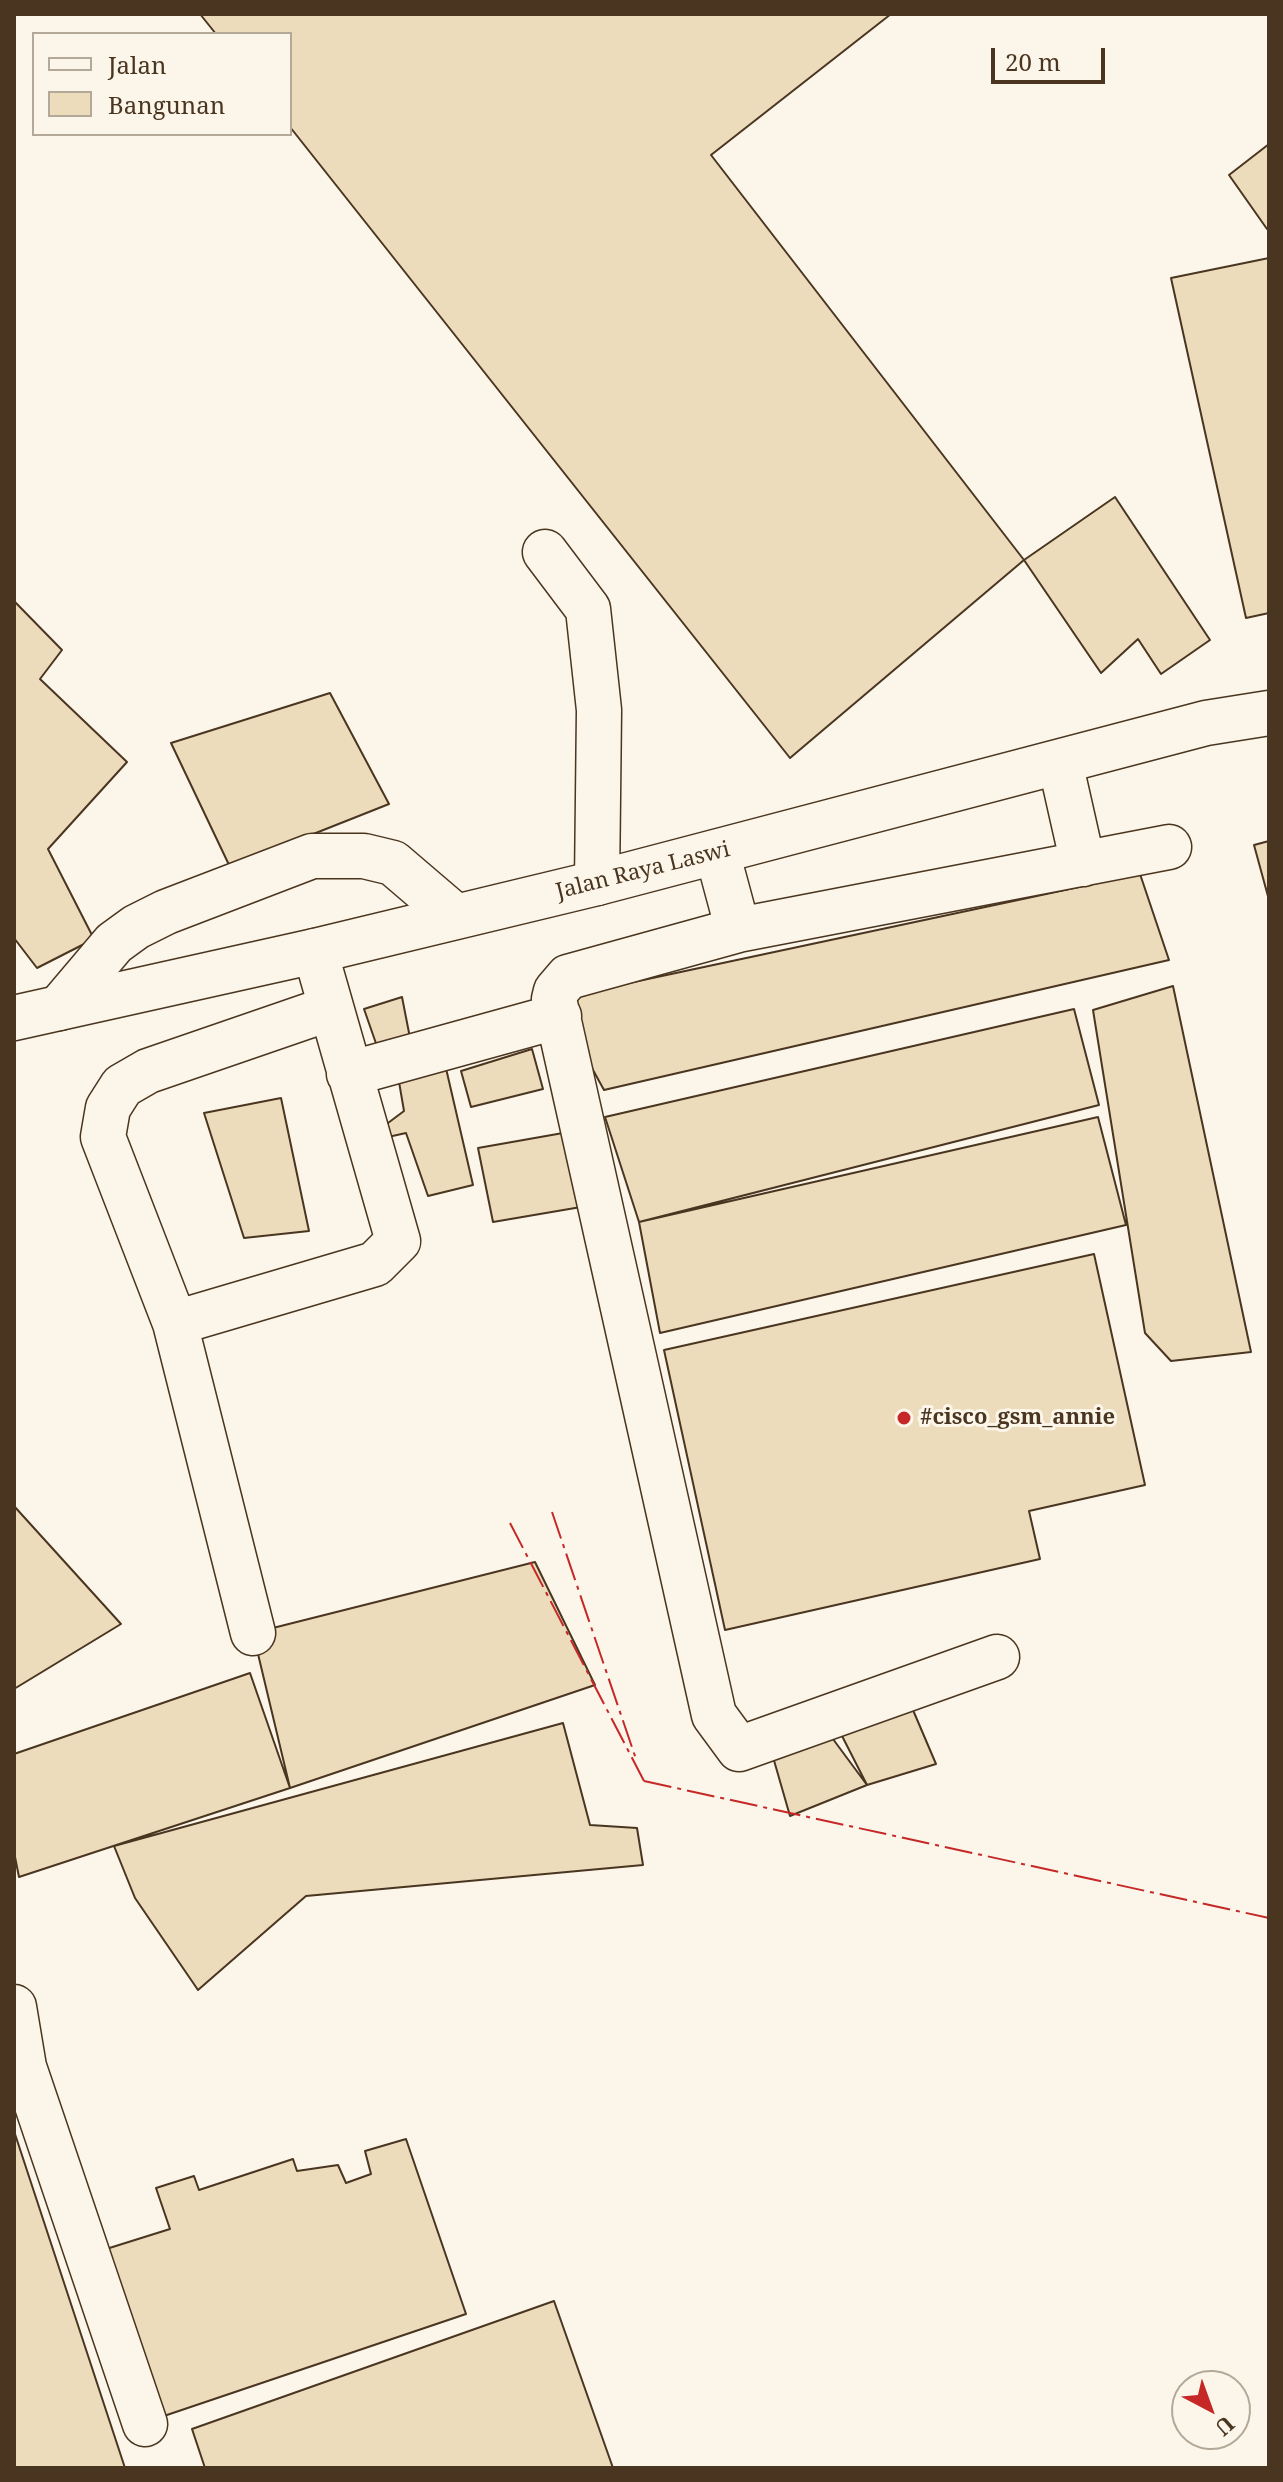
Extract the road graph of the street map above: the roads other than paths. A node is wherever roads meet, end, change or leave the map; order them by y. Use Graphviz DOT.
graph roads {
  1 [pos="545,552"];
  2 [pos="1269,713"];
  3 [pos="1060,762"];
  4 [pos="1169,847"];
  5 [pos="717,852"];
  6 [pos="1083,864"];
  7 [pos="597,883"];
  8 [pos="455,916"];
  9 [pos="738,930"];
  10 [pos="315,951"];
  11 [pos="59,1008"];
  12 [pos="331,1008"];
  13 [pos="559,1016"];
  14 [pos="14,1018"];
  15 [pos="349,1074"];
  16 [pos="175,1323"];
  17 [pos="253,1633"];
  18 [pos="997,1657"];
  19 [pos="14,2007"];
  20 [pos="19,2068"];
  21 [pos="145,2424"];
  1 -- 7 [label="main road"];
  2 -- 3 [label="main road, Jalan Raya Laswi"];
  3 -- 5 [label="main road, Jalan Raya Laswi"];
  3 -- 6 [label="main road"];
  4 -- 6 [label="main road"];
  5 -- 7 [label="main road, Jalan Raya Laswi"];
  5 -- 9 [label="main road"];
  6 -- 9 [label="main road"];
  7 -- 8 [label="main road, Jalan Raya Laswi"];
  8 -- 10 [label="main road, Jalan Raya Laswi"];
  8 -- 11 [label="main road"];
  9 -- 13 [label="main road"];
  10 -- 11 [label="main road, Jalan Raya Laswi"];
  10 -- 12 [label="main road"];
  11 -- 14 [label="main road, Jalan Raya Laswi"];
  12 -- 15 [label="main road"];
  12 -- 16 [label="main road"];
  13 -- 15 [label="main road"];
  13 -- 18 [label="main road"];
  15 -- 16 [label="main road"];
  16 -- 17 [label="main road"];
  19 -- 20 [label="main road"];
  20 -- 21 [label="main road"];
}
